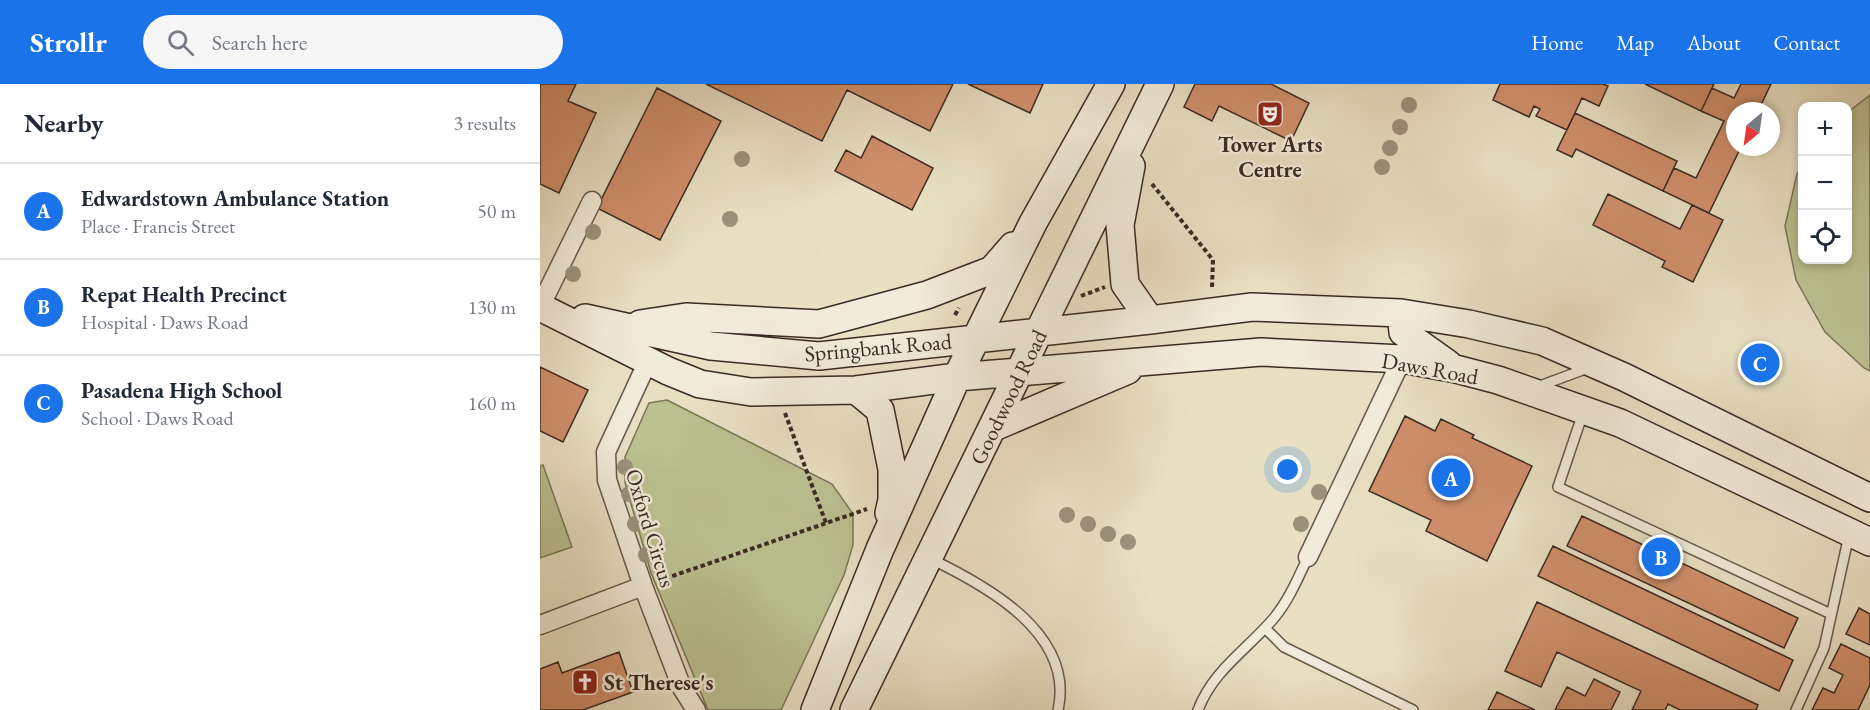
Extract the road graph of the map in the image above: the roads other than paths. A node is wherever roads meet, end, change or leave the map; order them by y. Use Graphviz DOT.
graph roads {
  1 [pos="1111,84"];
  2 [pos="1160,84"];
  3 [pos="1136,134"];
  4 [pos="592,201"];
  5 [pos="1033,223"];
  6 [pos="540,307"];
  7 [pos="1401,313"];
  8 [pos="1150,320"];
  9 [pos="624,327"];
  10 [pos="1040,332"];
  11 [pos="977,338"];
  12 [pos="1154,359"];
  13 [pos="1402,359"];
  14 [pos="648,361"];
  15 [pos="1596,365"];
  16 [pos="1456,369"];
  17 [pos="1021,372"];
  18 [pos="957,377"];
  19 [pos="856,390"];
  20 [pos="1529,390"];
  21 [pos="1585,410"];
  22 [pos="1717,423"];
  23 [pos="994,427"];
  24 [pos="1870,498"];
  25 [pos="1855,530"];
  26 [pos="880,549"];
  27 [pos="1308,557"];
  28 [pos="929,559"];
  29 [pos="643,586"];
  30 [pos="1831,614"];
  31 [pos="540,625"];
  32 [pos="1265,628"];
  33 [pos="696,710"];
  34 [pos="815,710"];
  35 [pos="854,710"];
  36 [pos="1058,710"];
  37 [pos="1198,710"];
  38 [pos="1413,710"];
  39 [pos="1796,710"];
  1 -- 5 [label="main road"];
  2 -- 3 [label="main road, Goodwood Road"];
  3 -- 8 [label="main road"];
  3 -- 10 [label="main road, Goodwood Road"];
  4 -- 6 [label="street"];
  5 -- 9 [label="main road"];
  5 -- 11 [label="main road"];
  6 -- 9 [label="main road, Springbank Road"];
  6 -- 14 [label="main road, Springbank Road"];
  7 -- 8 [label="main road"];
  7 -- 15 [label="main road"];
  7 -- 16 [label="main road"];
  8 -- 10 [label="main road"];
  9 -- 11 [label="main road, Springbank Road"];
  10 -- 11 [label="main road, Springbank Road"];
  10 -- 17 [label="main road, Goodwood Road"];
  11 -- 18 [label="main road"];
  12 -- 13 [label="main road, Daws Road"];
  12 -- 17 [label="main road, Daws Road"];
  12 -- 23 [label="main road"];
  13 -- 16 [label="main road, Daws Road"];
  13 -- 27 [label="street"];
  14 -- 19 [label="main road, Springbank Road"];
  14 -- 29 [label="street, Oxford Circus"];
  15 -- 20 [label="lane"];
  15 -- 22 [label="main road"];
  16 -- 20 [label="main road, Daws Road"];
  17 -- 18 [label="main road, Daws Road"];
  17 -- 23 [label="main road, Goodwood Road"];
  18 -- 19 [label="main road, Springbank Road"];
  18 -- 26 [label="main road"];
  19 -- 26 [label="main road"];
  20 -- 21 [label="main road, Daws Road"];
  21 -- 25 [label="main road, Daws Road"];
  21 -- 30 [label="lane"];
  22 -- 24 [label="main road"];
  22 -- 25 [label="main road"];
  23 -- 28 [label="main road, Goodwood Road"];
  25 -- 30 [label="lane"];
  26 -- 34 [label="main road"];
  27 -- 32 [label="lane"];
  28 -- 35 [label="main road, Goodwood Road"];
  28 -- 36 [label="lane"];
  29 -- 31 [label="street"];
  29 -- 33 [label="street, Oxford Circus"];
  30 -- 39 [label="lane"];
  32 -- 37 [label="lane"];
  32 -- 38 [label="lane"];
}
